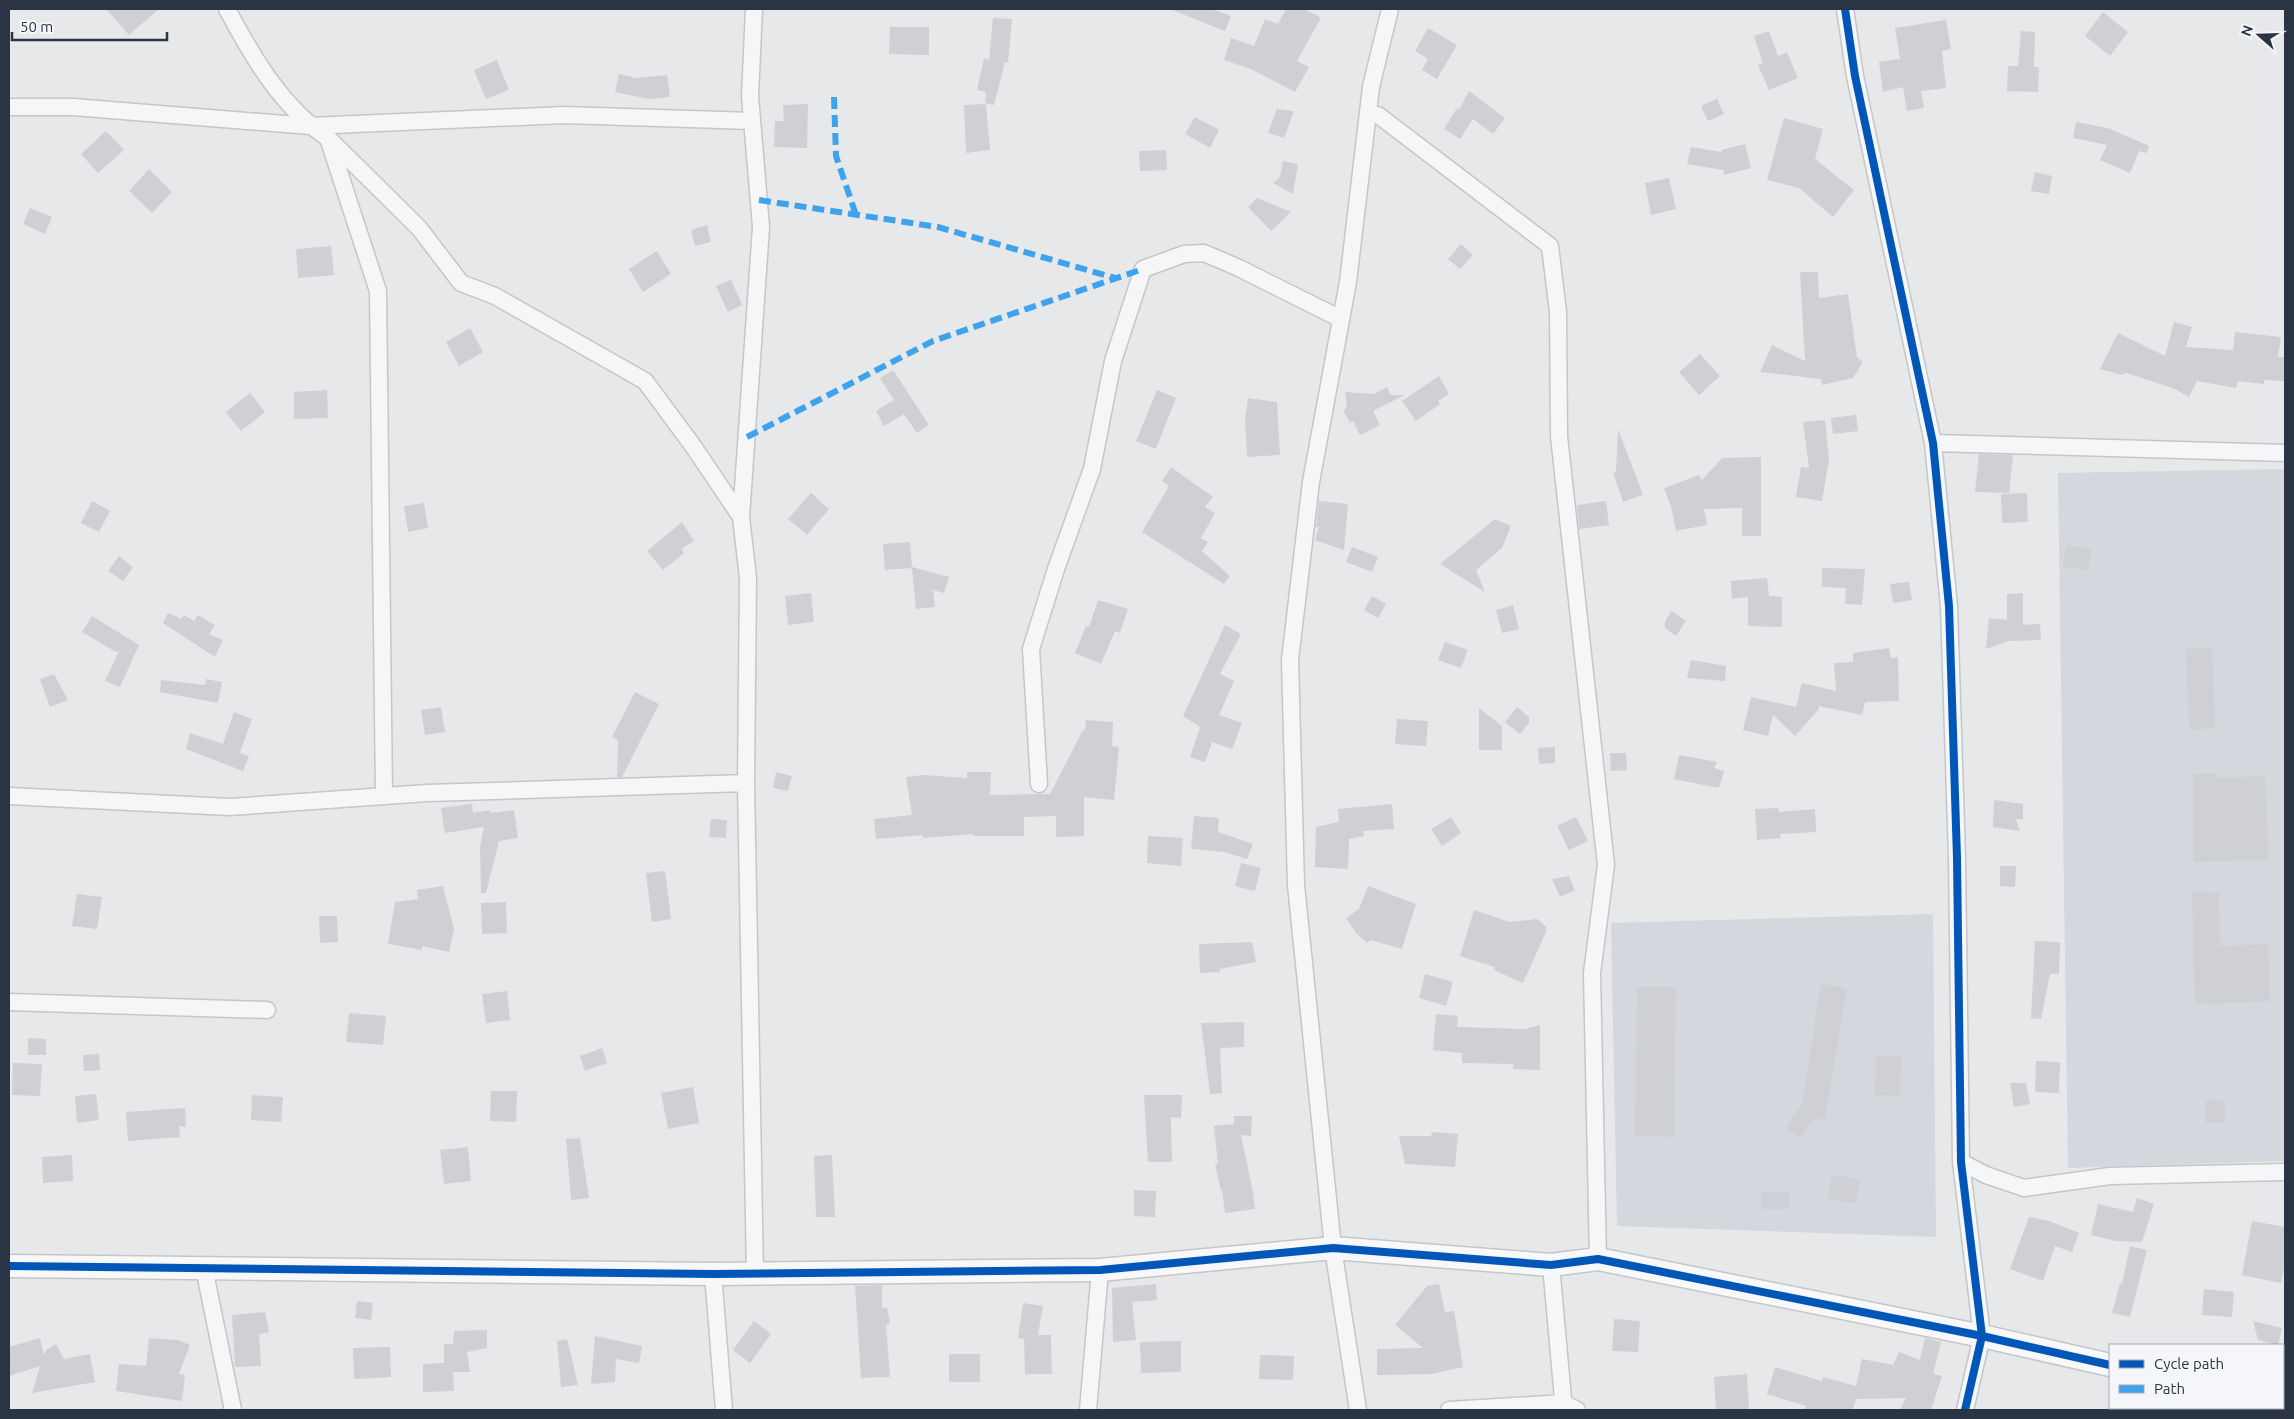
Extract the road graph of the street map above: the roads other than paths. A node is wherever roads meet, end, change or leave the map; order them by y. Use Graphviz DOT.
graph roads {
  1 [pos="227,9"];
  2 [pos="754,9"];
  3 [pos="1390,9"];
  4 [pos="1845,9"];
  5 [pos="9,107"];
  6 [pos="1378,115"];
  7 [pos="752,121"];
  8 [pos="310,126"];
  9 [pos="328,138"];
  10 [pos="1341,319"];
  11 [pos="1933,443"];
  12 [pos="2285,453"];
  13 [pos="741,517"];
  14 [pos="746,784"];
  15 [pos="1039,784"];
  16 [pos="9,796"];
  17 [pos="384,796"];
  18 [pos="9,1002"];
  19 [pos="268,1010"];
  20 [pos="1961,1162"];
  21 [pos="2285,1172"];
  22 [pos="1333,1248"];
  23 [pos="1598,1259"];
  24 [pos="1550,1265"];
  25 [pos="9,1266"];
  26 [pos="204,1268"];
  27 [pos="1100,1270"];
  28 [pos="713,1274"];
  29 [pos="755,1274"];
  30 [pos="1982,1336"];
  31 [pos="2109,1365"];
  32 [pos="1568,1408"];
  33 [pos="233,1410"];
  34 [pos="724,1410"];
  35 [pos="1088,1410"];
  36 [pos="1358,1410"];
  37 [pos="1449,1410"];
  38 [pos="1965,1410"];
  1 -- 8 [label="street"];
  2 -- 7 [label="street"];
  3 -- 10 [label="street"];
  4 -- 11 [label="street"];
  5 -- 8 [label="street"];
  6 -- 23 [label="street"];
  7 -- 8 [label="street"];
  7 -- 13 [label="street"];
  8 -- 9 [label="street"];
  9 -- 13 [label="street"];
  9 -- 17 [label="street"];
  10 -- 15 [label="street"];
  10 -- 22 [label="street"];
  11 -- 12 [label="street"];
  11 -- 20 [label="street"];
  13 -- 14 [label="street"];
  14 -- 17 [label="street"];
  14 -- 29 [label="street"];
  16 -- 17 [label="street"];
  18 -- 19 [label="street"];
  20 -- 21 [label="street"];
  20 -- 30 [label="street"];
  22 -- 24 [label="street"];
  22 -- 27 [label="street"];
  22 -- 36 [label="street"];
  23 -- 24 [label="street"];
  23 -- 30 [label="street"];
  24 -- 32 [label="street"];
  25 -- 26 [label="street"];
  26 -- 28 [label="street"];
  26 -- 33 [label="street"];
  27 -- 29 [label="street"];
  27 -- 35 [label="street"];
  28 -- 29 [label="street"];
  28 -- 34 [label="street"];
  30 -- 31 [label="street"];
  30 -- 38 [label="street"];
  32 -- 37 [label="street"];
}
